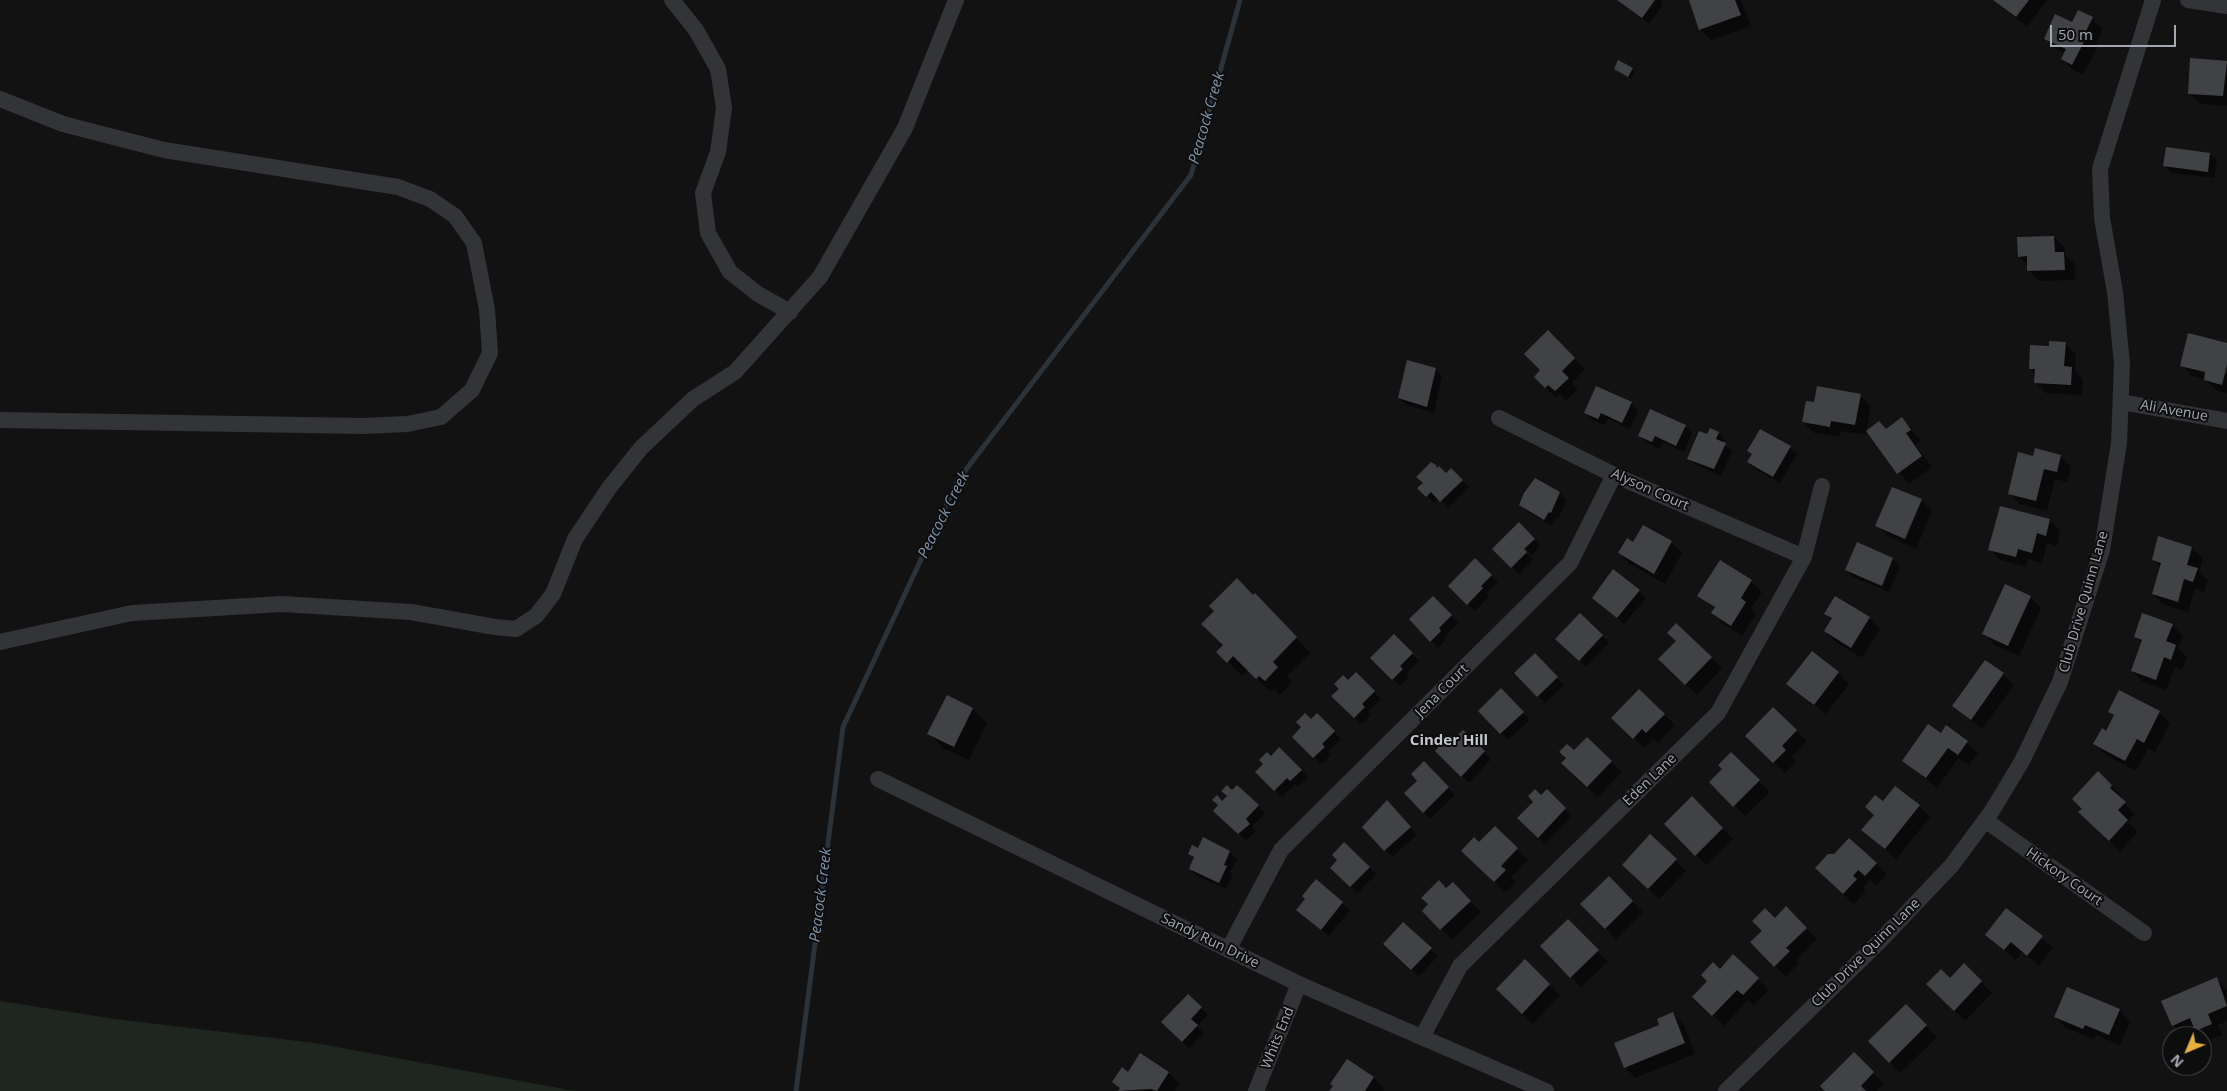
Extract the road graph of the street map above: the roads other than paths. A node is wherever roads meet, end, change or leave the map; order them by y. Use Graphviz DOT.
graph roads {
  1 [pos="672,0"];
  2 [pos="956,0"];
  3 [pos="2153,0"];
  4 [pos="2188,0"];
  5 [pos="2227,6"];
  6 [pos="0,99"];
  7 [pos="790,312"];
  8 [pos="2121,402"];
  9 [pos="1499,418"];
  10 [pos="0,420"];
  11 [pos="2227,421"];
  12 [pos="1614,475"];
  13 [pos="1822,486"];
  14 [pos="1804,557"];
  15 [pos="0,642"];
  16 [pos="878,779"];
  17 [pos="1985,820"];
  18 [pos="2144,933"];
  19 [pos="1228,950"];
  20 [pos="1299,984"];
  21 [pos="1422,1037"];
  22 [pos="1256,1091"];
  23 [pos="1546,1091"];
  24 [pos="1726,1091"];
  1 -- 7 [label="street"];
  2 -- 7 [label="street"];
  3 -- 8 [label="street, Club Drive Quinn Lane"];
  4 -- 5 [label="street"];
  6 -- 10 [label="street"];
  7 -- 15 [label="street"];
  8 -- 11 [label="street, Ali Avenue"];
  8 -- 17 [label="street, Club Drive Quinn Lane"];
  9 -- 12 [label="street, Alyson Court"];
  12 -- 14 [label="street, Alyson Court"];
  12 -- 19 [label="street, Jena Court"];
  13 -- 14 [label="street, Eden Lane"];
  14 -- 21 [label="street, Eden Lane"];
  16 -- 19 [label="street, Sandy Run Drive"];
  17 -- 18 [label="street, Hickory Court"];
  17 -- 24 [label="street, Club Drive Quinn Lane"];
  19 -- 20 [label="street, Sandy Run Drive"];
  20 -- 21 [label="street, Sandy Run Drive"];
  20 -- 22 [label="street, Whits End"];
  21 -- 23 [label="street, Sandy Run Drive"];
}
